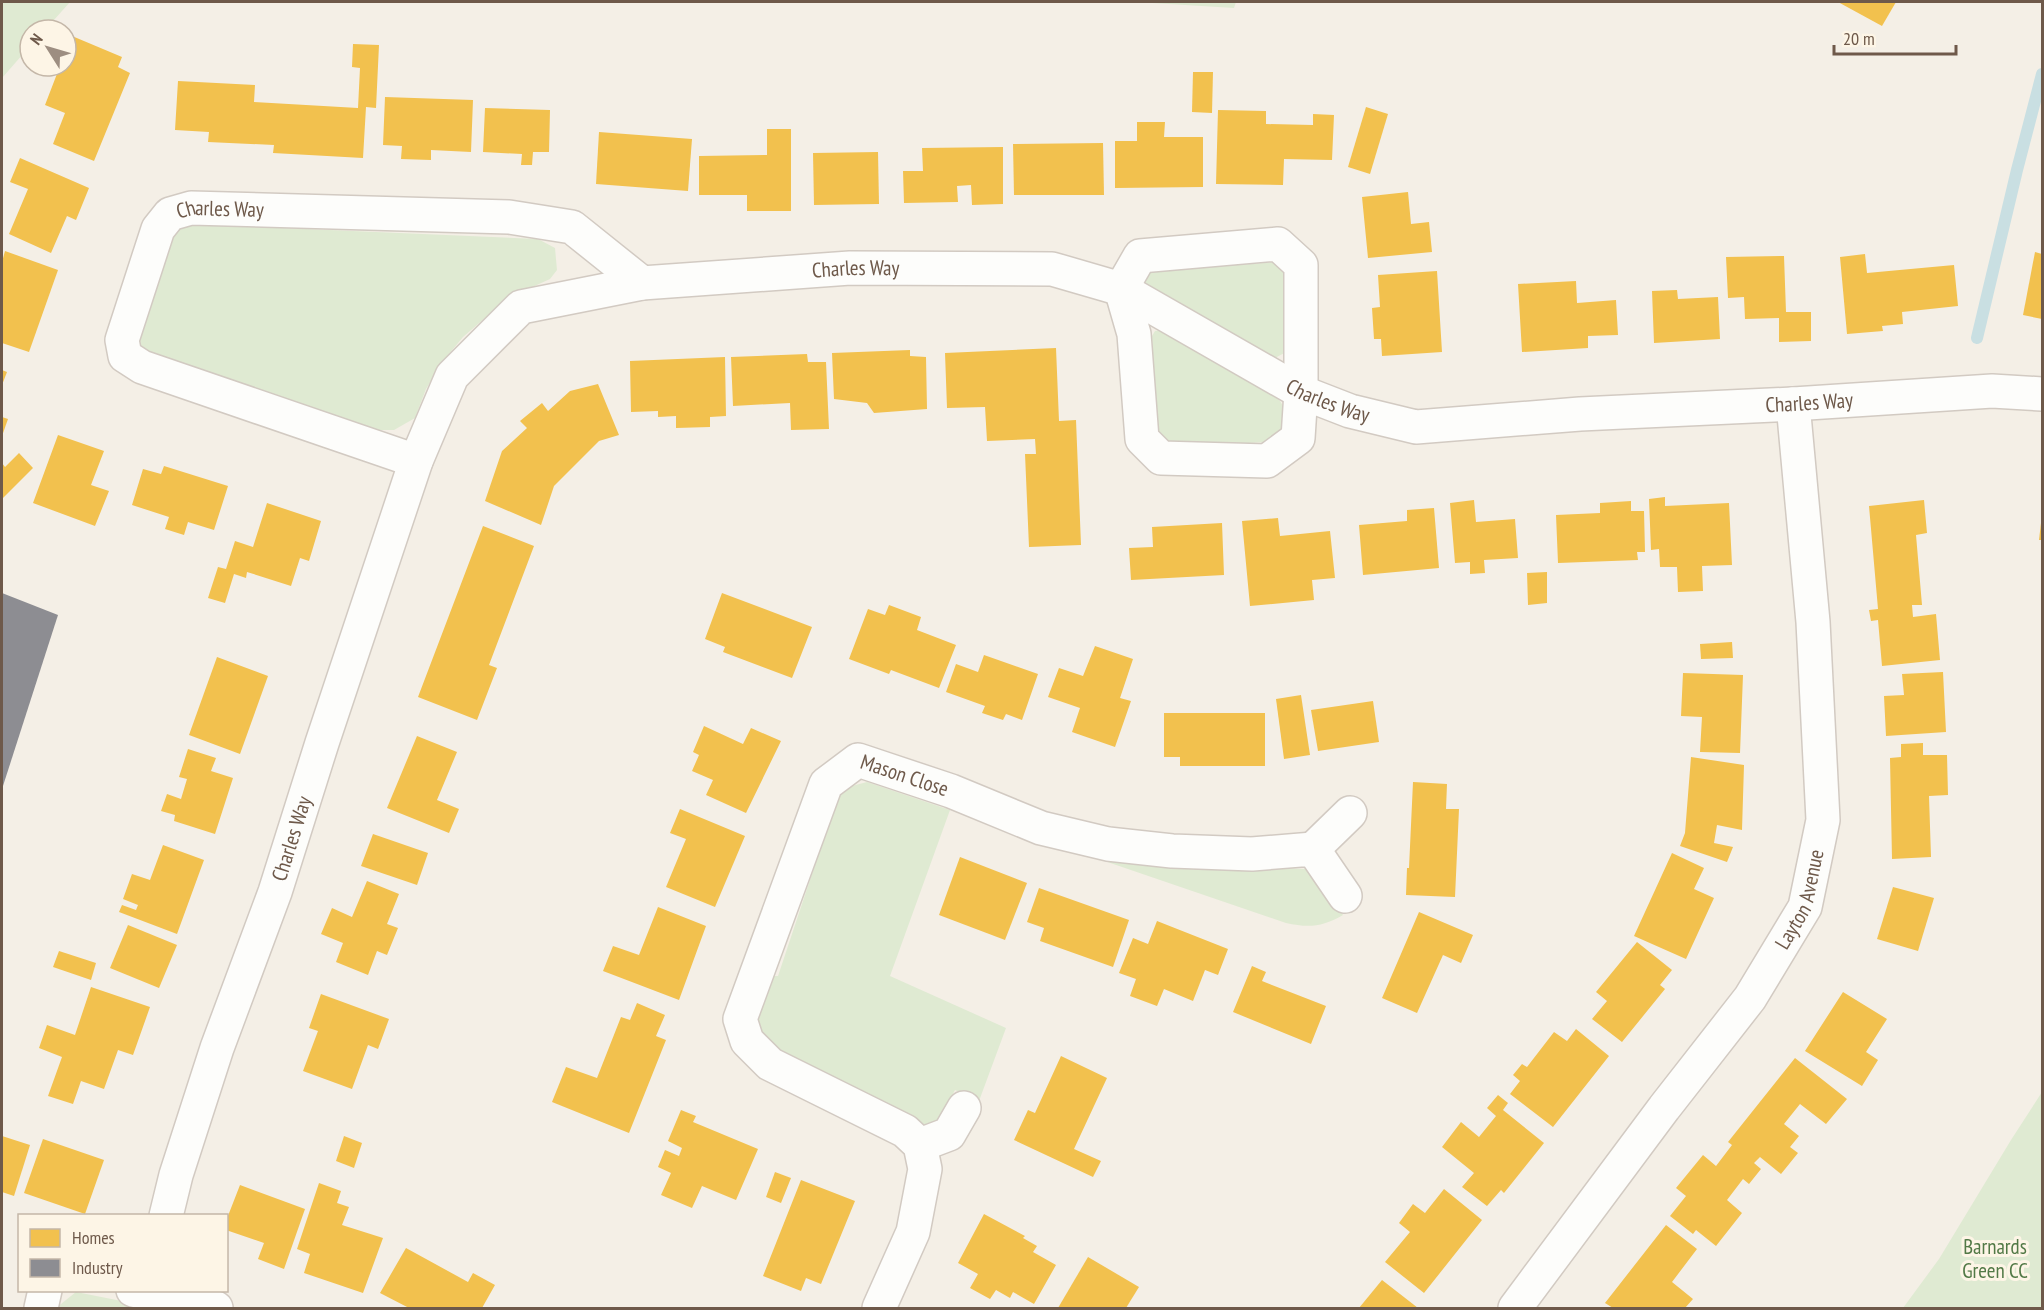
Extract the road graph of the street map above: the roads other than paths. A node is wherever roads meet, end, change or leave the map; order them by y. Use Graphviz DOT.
graph roads {
  1 [pos="642,283"];
  2 [pos="1121,289"];
  3 [pos="1301,392"];
  4 [pos="2043,394"];
  5 [pos="1793,404"];
  6 [pos="416,461"];
  7 [pos="1350,813"];
  8 [pos="1313,849"];
  9 [pos="1345,896"];
  10 [pos="964,1108"];
  11 [pos="920,1145"];
  12 [pos="166,1214"];
  13 [pos="45,1292"];
  14 [pos="146,1292"];
  15 [pos="41,1308"];
  16 [pos="216,1308"];
  17 [pos="879,1308"];
  18 [pos="1515,1308"];
  1 -- 2 [label="street, Charles Way"];
  1 -- 6 [label="street, Charles Way"];
  1 -- 6 [label="street, Charles Way"];
  2 -- 3 [label="street, Charles Way"];
  2 -- 3 [label="street"];
  2 -- 3 [label="street"];
  3 -- 5 [label="street, Charles Way"];
  4 -- 5 [label="street, Charles Way"];
  5 -- 18 [label="street, Layton Avenue"];
  6 -- 12 [label="street, Charles Way"];
  7 -- 8 [label="street"];
  8 -- 9 [label="street"];
  8 -- 11 [label="street, Mason Close"];
  10 -- 11 [label="street"];
  11 -- 17 [label="street"];
  13 -- 15 [label="street"];
  14 -- 16 [label="street"];
}
